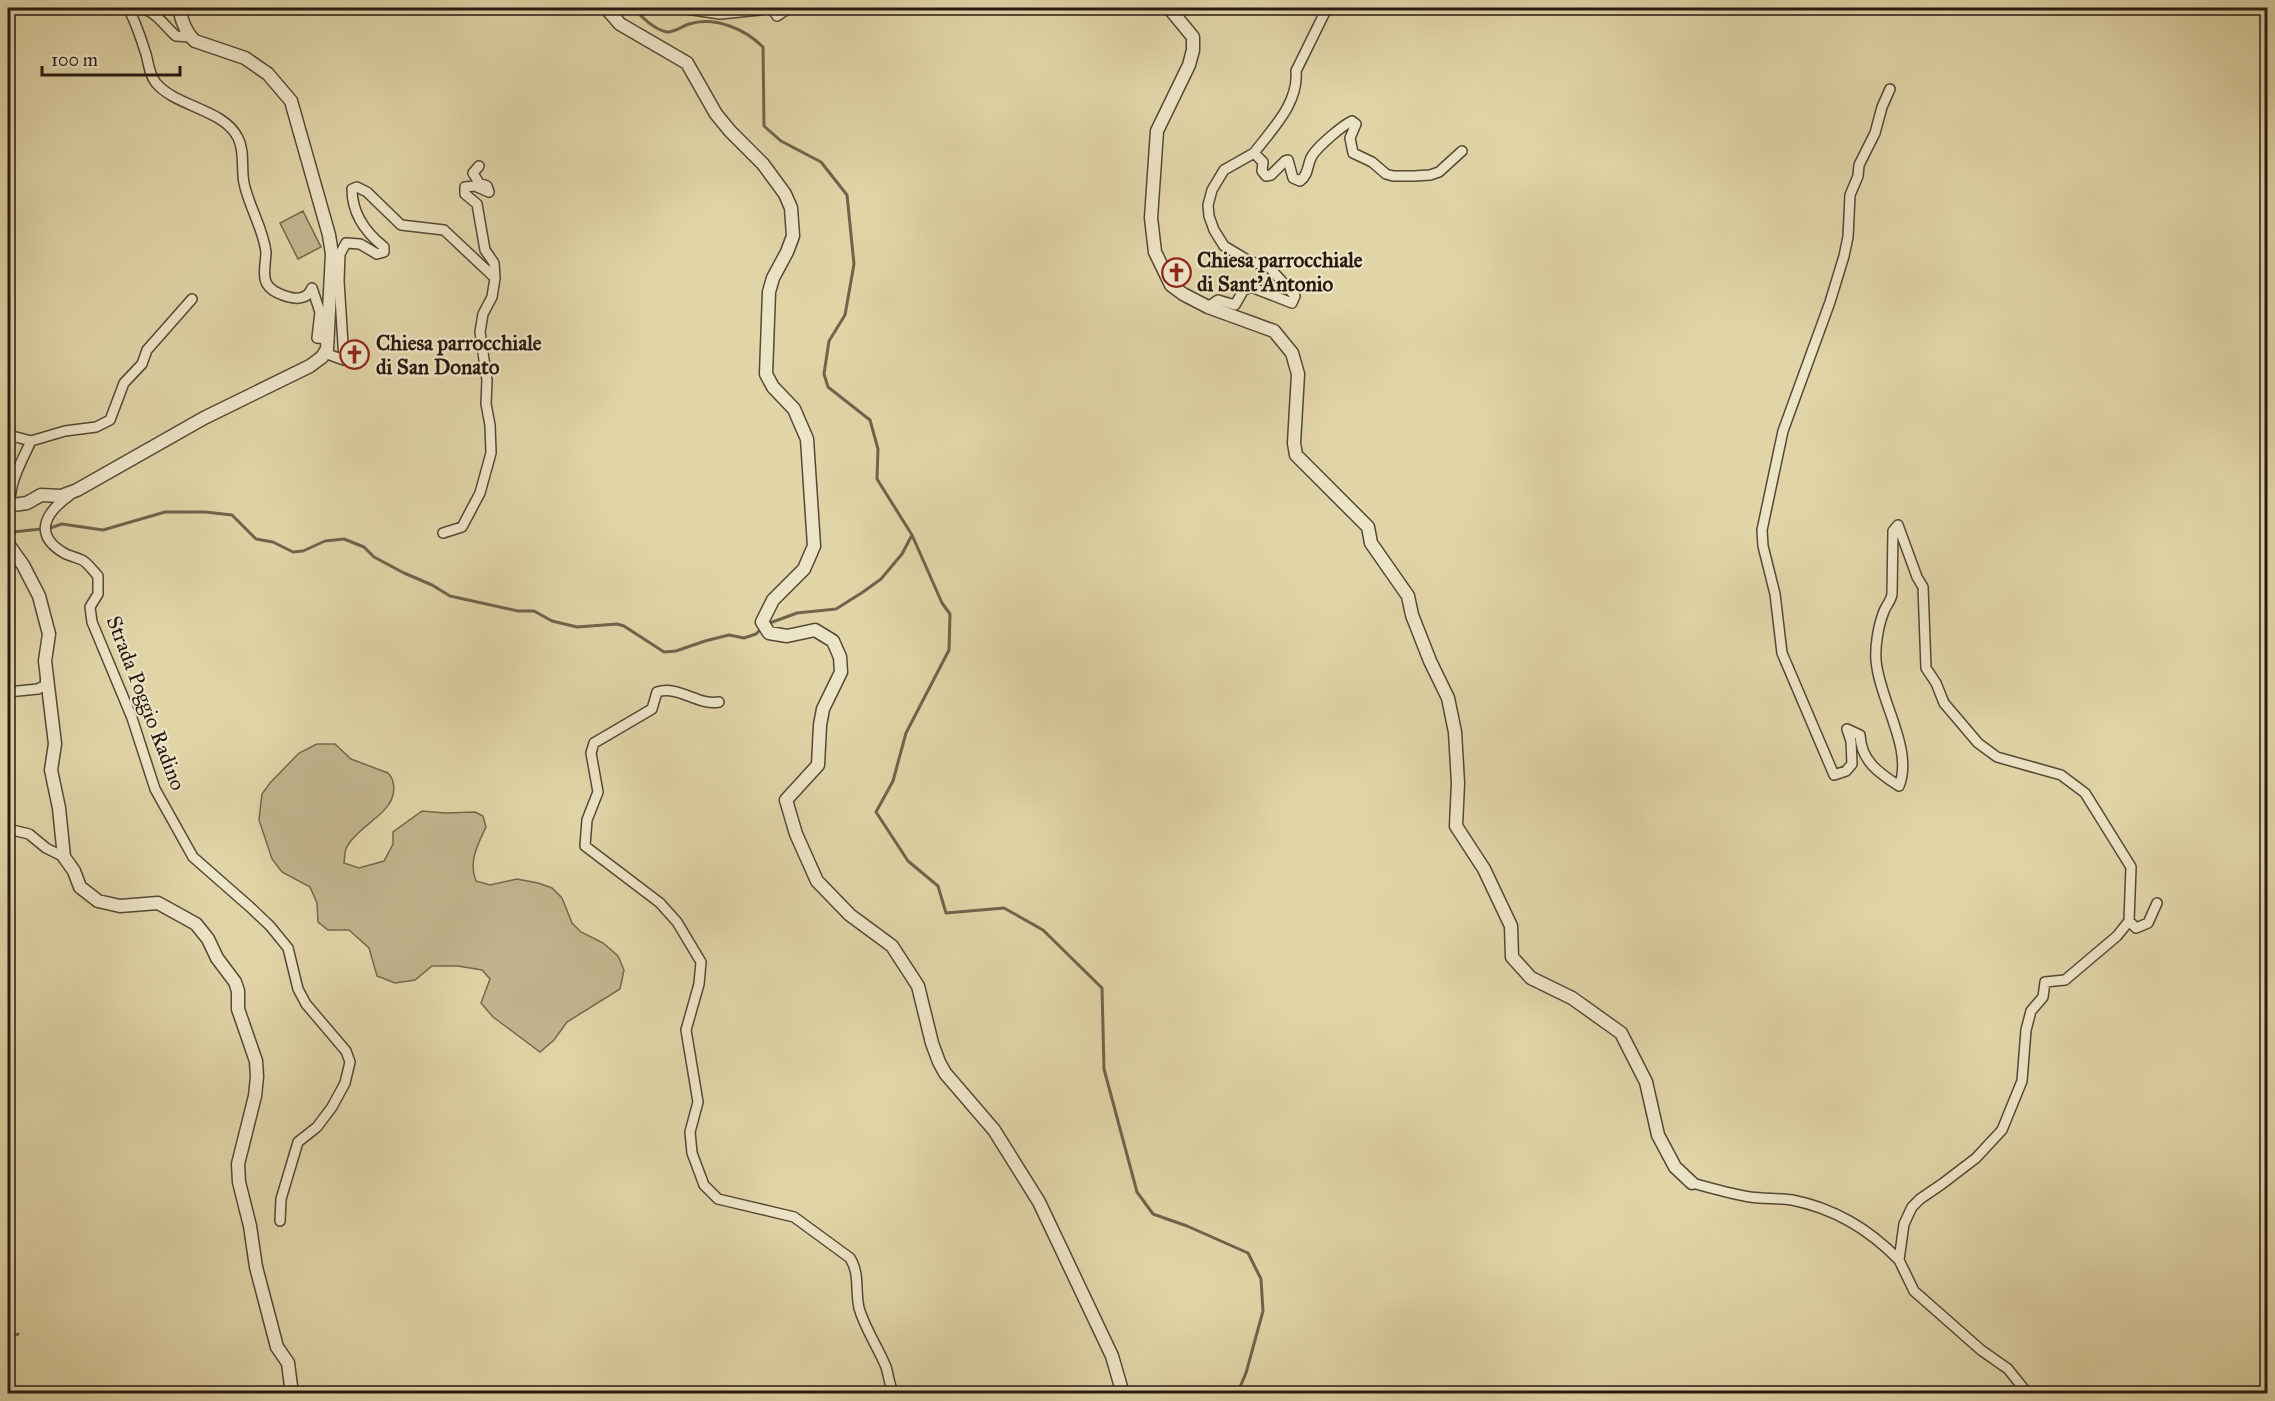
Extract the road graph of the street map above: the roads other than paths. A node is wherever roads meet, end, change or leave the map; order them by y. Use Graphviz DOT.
graph roads {
  1 [pos="180,8"];
  2 [pos="606,8"];
  3 [pos="680,8"];
  4 [pos="760,8"];
  5 [pos="771,8"];
  6 [pos="789,8"];
  7 [pos="1169,8"];
  8 [pos="1327,8"];
  9 [pos="129,9"];
  10 [pos="190,37"];
  11 [pos="1890,88"];
  12 [pos="1462,151"];
  13 [pos="1254,153"];
  14 [pos="479,166"];
  15 [pos="495,278"];
  16 [pos="334,279"];
  17 [pos="192,299"];
  18 [pos="1208,307"];
  19 [pos="329,339"];
  20 [pos="330,355"];
  21 [pos="16,437"];
  22 [pos="31,441"];
  23 [pos="77,490"];
  24 [pos="9,508"];
  25 [pos="443,533"];
  26 [pos="8,544"];
  27 [pos="47,674"];
  28 [pos="8,692"];
  29 [pos="719,702"];
  30 [pos="8,829"];
  31 [pos="64,857"];
  32 [pos="2157,903"];
  33 [pos="2129,921"];
  34 [pos="1692,1183"];
  35 [pos="280,1221"];
  36 [pos="1899,1260"];
  37 [pos="292,1394"];
  38 [pos="894,1394"];
  39 [pos="1124,1394"];
  40 [pos="2028,1394"];
  1 -- 10 [label="street"];
  2 -- 39 [label="street"];
  3 -- 4 [label="street"];
  5 -- 6 [label="street"];
  7 -- 18 [label="street"];
  8 -- 13 [label="street"];
  9 -- 10 [label="street"];
  9 -- 19 [label="street"];
  10 -- 16 [label="street"];
  11 -- 33 [label="street"];
  12 -- 13 [label="street"];
  13 -- 18 [label="street"];
  14 -- 15 [label="street"];
  15 -- 16 [label="street"];
  15 -- 25 [label="street"];
  16 -- 19 [label="street"];
  16 -- 20 [label="street"];
  17 -- 22 [label="street"];
  18 -- 34 [label="street"];
  19 -- 23 [label="street, Strada Poggio Radino"];
  21 -- 22 [label="street"];
  22 -- 24 [label="street"];
  23 -- 24 [label="street"];
  23 -- 35 [label="street, Strada Poggio Radino"];
  26 -- 27 [label="street"];
  27 -- 28 [label="street"];
  27 -- 31 [label="street"];
  29 -- 38 [label="street"];
  30 -- 31 [label="street"];
  31 -- 37 [label="street"];
  32 -- 33 [label="street"];
  33 -- 36 [label="street"];
  34 -- 36 [label="street"];
  36 -- 40 [label="street"];
}
